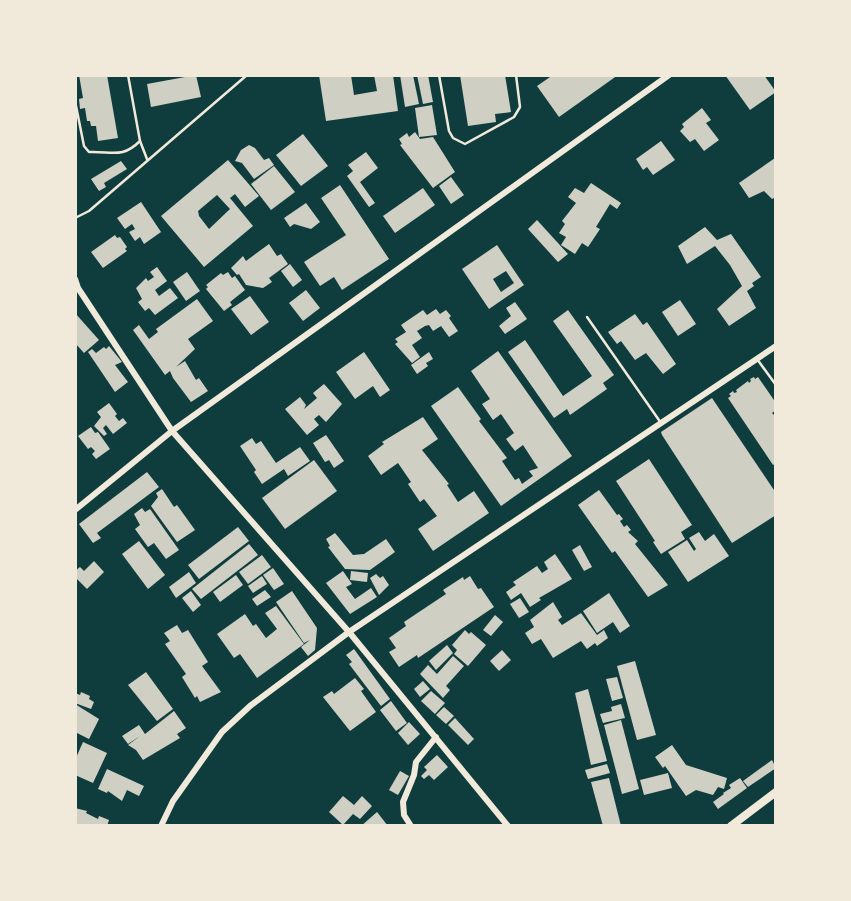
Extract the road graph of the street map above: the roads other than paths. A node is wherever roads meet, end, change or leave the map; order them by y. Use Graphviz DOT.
graph roads {
  1 [pos="128,75"];
  2 [pos="247,75"];
  3 [pos="439,75"];
  4 [pos="516,75"];
  5 [pos="670,75"];
  6 [pos="75,101"];
  7 [pos="140,141"];
  8 [pos="147,159"];
  9 [pos="75,218"];
  10 [pos="75,279"];
  11 [pos="77,287"];
  12 [pos="587,317"];
  13 [pos="776,346"];
  14 [pos="757,359"];
  15 [pos="776,385"];
  16 [pos="661,423"];
  17 [pos="172,432"];
  18 [pos="75,510"];
  19 [pos="349,632"];
  20 [pos="436,737"];
  21 [pos="776,792"];
  22 [pos="161,826"];
  23 [pos="411,826"];
  24 [pos="508,826"];
  25 [pos="731,826"];
  1 -- 7 [label="lane"];
  2 -- 8 [label="lane"];
  3 -- 4 [label="lane"];
  5 -- 17 [label="street"];
  6 -- 7 [label="lane"];
  7 -- 8 [label="lane"];
  8 -- 9 [label="lane"];
  10 -- 11 [label="street"];
  11 -- 17 [label="street"];
  12 -- 16 [label="lane"];
  13 -- 14 [label="street"];
  14 -- 15 [label="lane"];
  14 -- 16 [label="street"];
  16 -- 19 [label="street"];
  17 -- 18 [label="street"];
  17 -- 19 [label="street"];
  19 -- 20 [label="street"];
  19 -- 22 [label="street"];
  20 -- 23 [label="street"];
  20 -- 24 [label="street"];
  21 -- 25 [label="street"];
}
